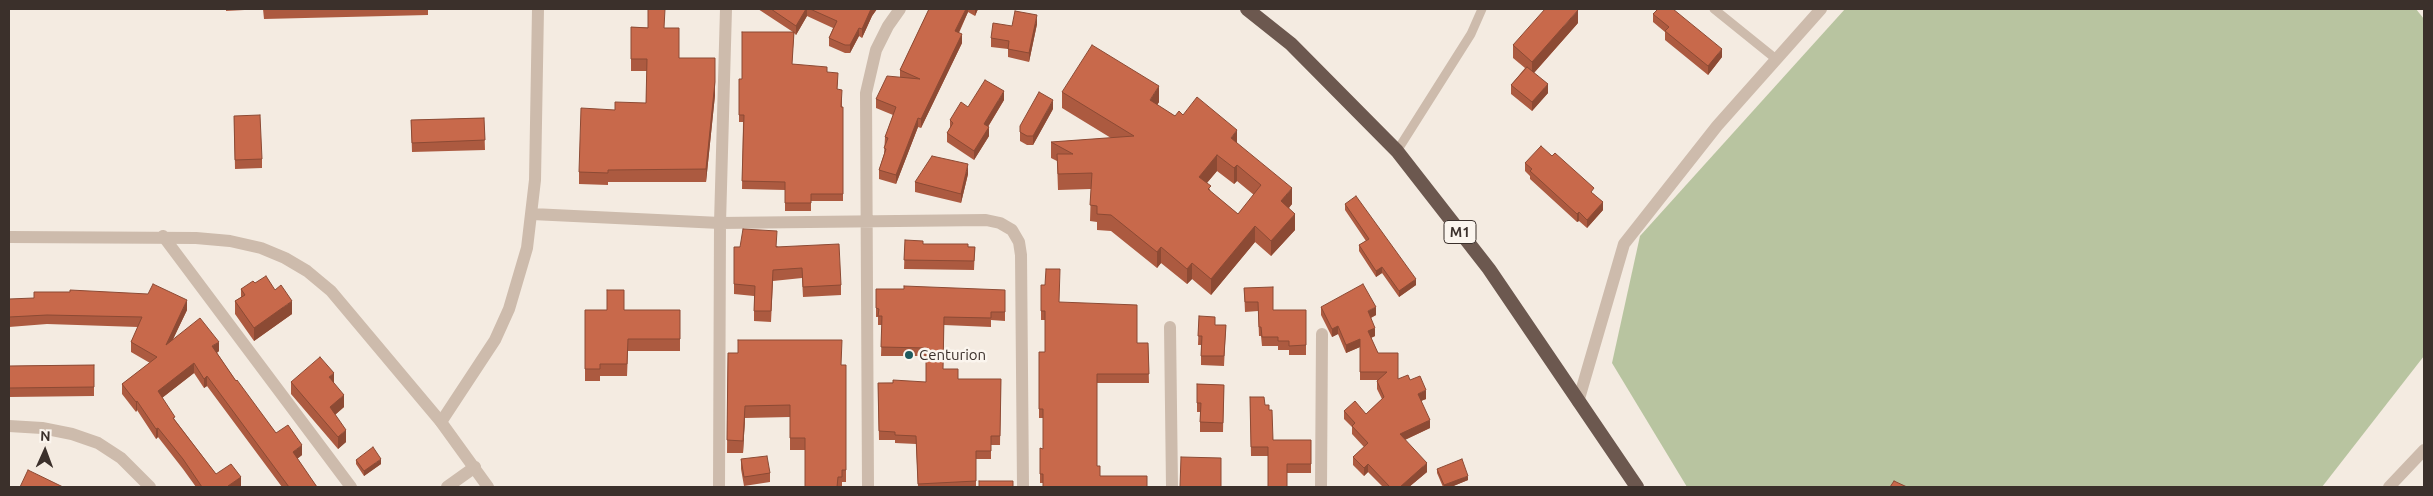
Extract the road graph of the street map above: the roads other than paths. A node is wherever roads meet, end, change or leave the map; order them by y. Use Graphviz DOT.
graph roads {
  1 [pos="538,9"];
  2 [pos="726,9"];
  3 [pos="900,9"];
  4 [pos="1247,9"];
  5 [pos="1482,9"];
  6 [pos="1714,9"];
  7 [pos="1821,9"];
  8 [pos="1776,59"];
  9 [pos="1397,150"];
  10 [pos="532,214"];
  11 [pos="867,221"];
  12 [pos="720,222"];
  13 [pos="163,236"];
  14 [pos="9,237"];
  15 [pos="1170,327"];
  16 [pos="1322,334"];
  17 [pos="1578,402"];
  18 [pos="441,422"];
  19 [pos="9,426"];
  20 [pos="2424,450"];
  21 [pos="475,467"];
  22 [pos="2406,471"];
  23 [pos="150,487"];
  24 [pos="351,487"];
  25 [pos="447,487"];
  26 [pos="488,487"];
  27 [pos="719,487"];
  28 [pos="868,487"];
  29 [pos="1023,487"];
  30 [pos="1172,487"];
  31 [pos="1321,487"];
  32 [pos="1637,487"];
  33 [pos="2389,487"];
  34 [pos="2406,487"];
  1 -- 10 [label="street"];
  2 -- 12 [label="street"];
  3 -- 11 [label="street"];
  4 -- 9 [label="highway, M1"];
  5 -- 9 [label="lane"];
  6 -- 8 [label="lane"];
  7 -- 8 [label="street"];
  8 -- 17 [label="street"];
  9 -- 17 [label="highway, M1"];
  10 -- 12 [label="street"];
  10 -- 18 [label="street"];
  11 -- 12 [label="street"];
  11 -- 28 [label="street"];
  11 -- 29 [label="street"];
  12 -- 27 [label="street"];
  13 -- 14 [label="street"];
  13 -- 18 [label="street"];
  13 -- 24 [label="street"];
  15 -- 30 [label="street"];
  16 -- 31 [label="street"];
  17 -- 32 [label="highway, M1"];
  18 -- 21 [label="street"];
  19 -- 23 [label="street"];
  20 -- 22 [label="street"];
  21 -- 25 [label="street"];
  21 -- 26 [label="street"];
  22 -- 33 [label="street"];
  22 -- 34 [label="street"];
}
